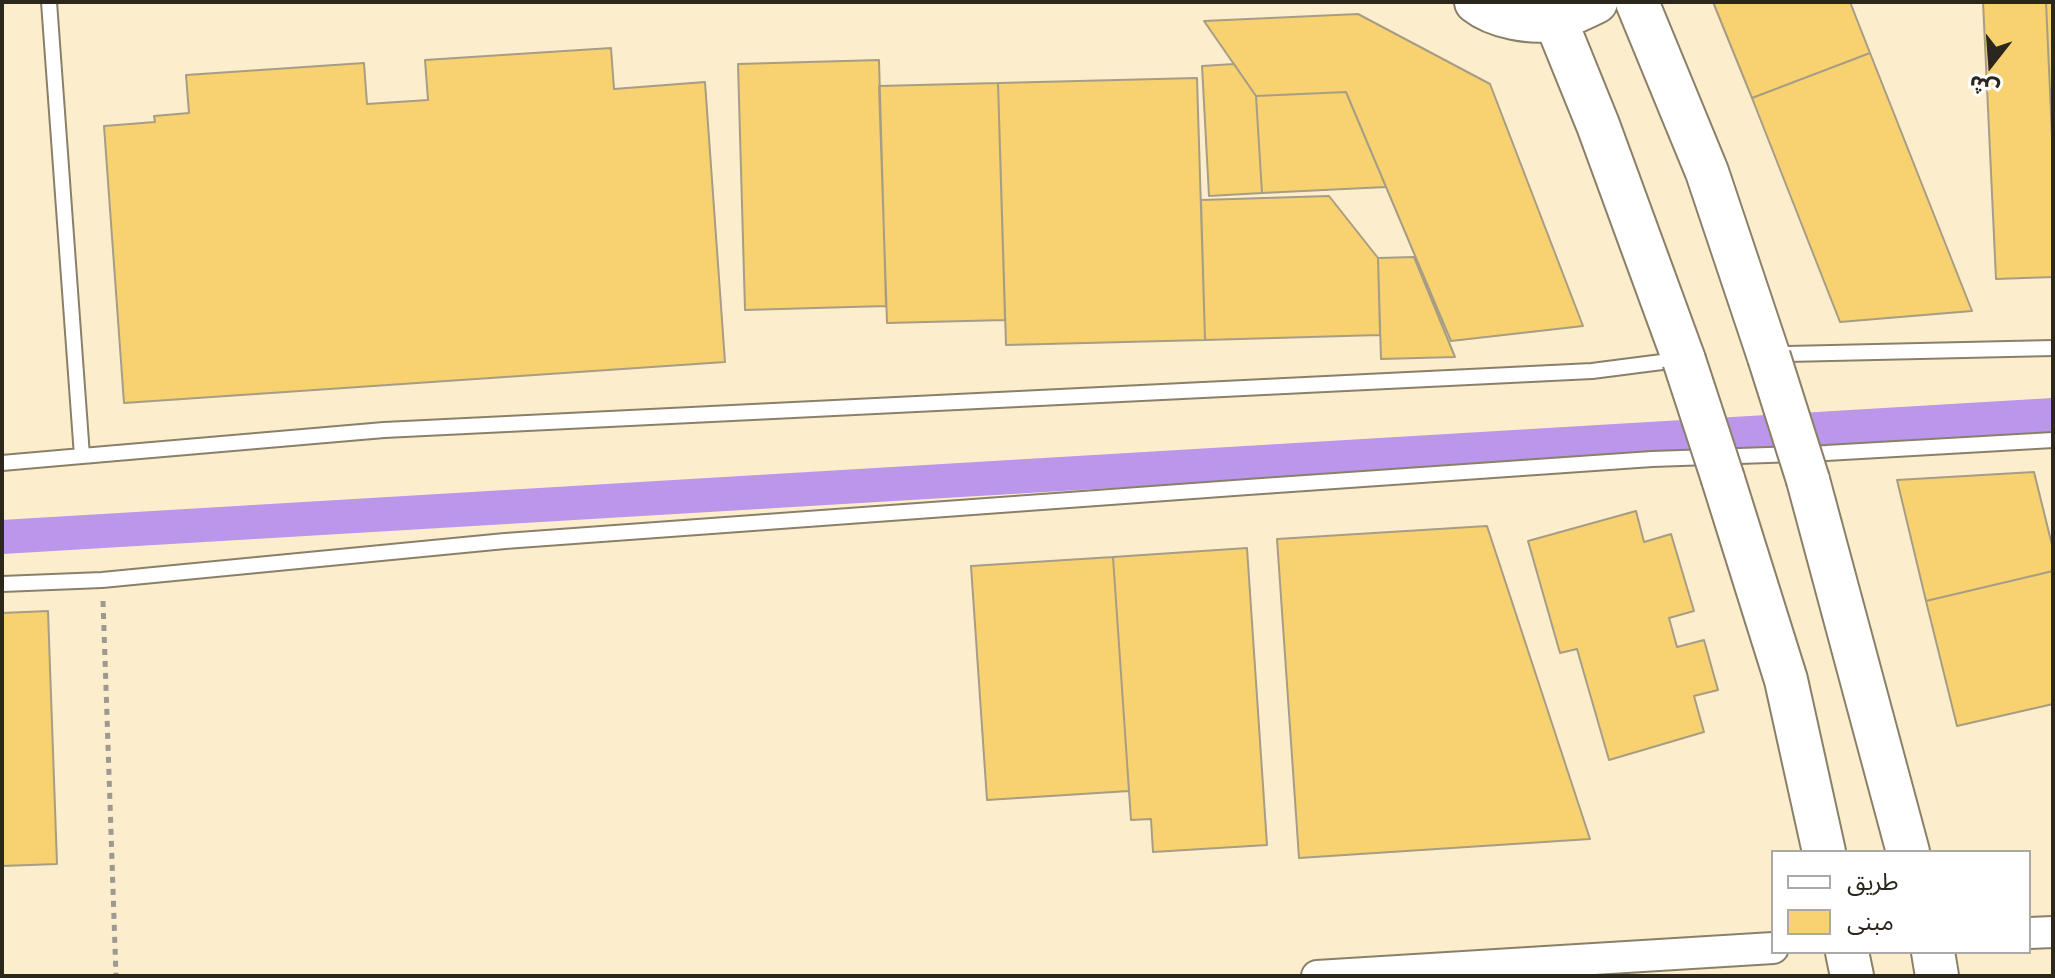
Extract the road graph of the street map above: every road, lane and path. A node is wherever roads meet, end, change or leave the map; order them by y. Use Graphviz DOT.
graph roads {
  1 [pos="49,2"];
  2 [pos="1476,2"];
  3 [pos="1596,2"];
  4 [pos="1637,2"];
  5 [pos="1555,19"];
  6 [pos="2053,348"];
  7 [pos="1778,356"];
  8 [pos="1673,361"];
  9 [pos="2053,440"];
  10 [pos="82,456"];
  11 [pos="2,463"];
  12 [pos="102,580"];
  13 [pos="2,584"];
  14 [pos="1824,850"];
  15 [pos="1907,850"];
  16 [pos="2053,932"];
  17 [pos="2031,933"];
  18 [pos="1771,948"];
  19 [pos="1847,954"];
  20 [pos="1933,954"];
  21 [pos="116,976"];
  22 [pos="1317,976"];
  23 [pos="1852,976"];
  24 [pos="1937,976"];
  1 -- 10 [label="lane"];
  2 -- 5 [label="street"];
  3 -- 5 [label="street"];
  4 -- 7 [label="street"];
  5 -- 8 [label="street"];
  6 -- 7 [label="lane"];
  7 -- 15 [label="street, bridge"];
  8 -- 10 [label="lane"];
  8 -- 14 [label="street, bridge"];
  9 -- 12 [label="lane"];
  10 -- 11 [label="lane"];
  12 -- 13 [label="lane"];
  12 -- 21 [label="path"];
  16 -- 17 [label="street"];
  18 -- 22 [label="street"];
  19 -- 23 [label="street"];
  20 -- 24 [label="street"];
}
